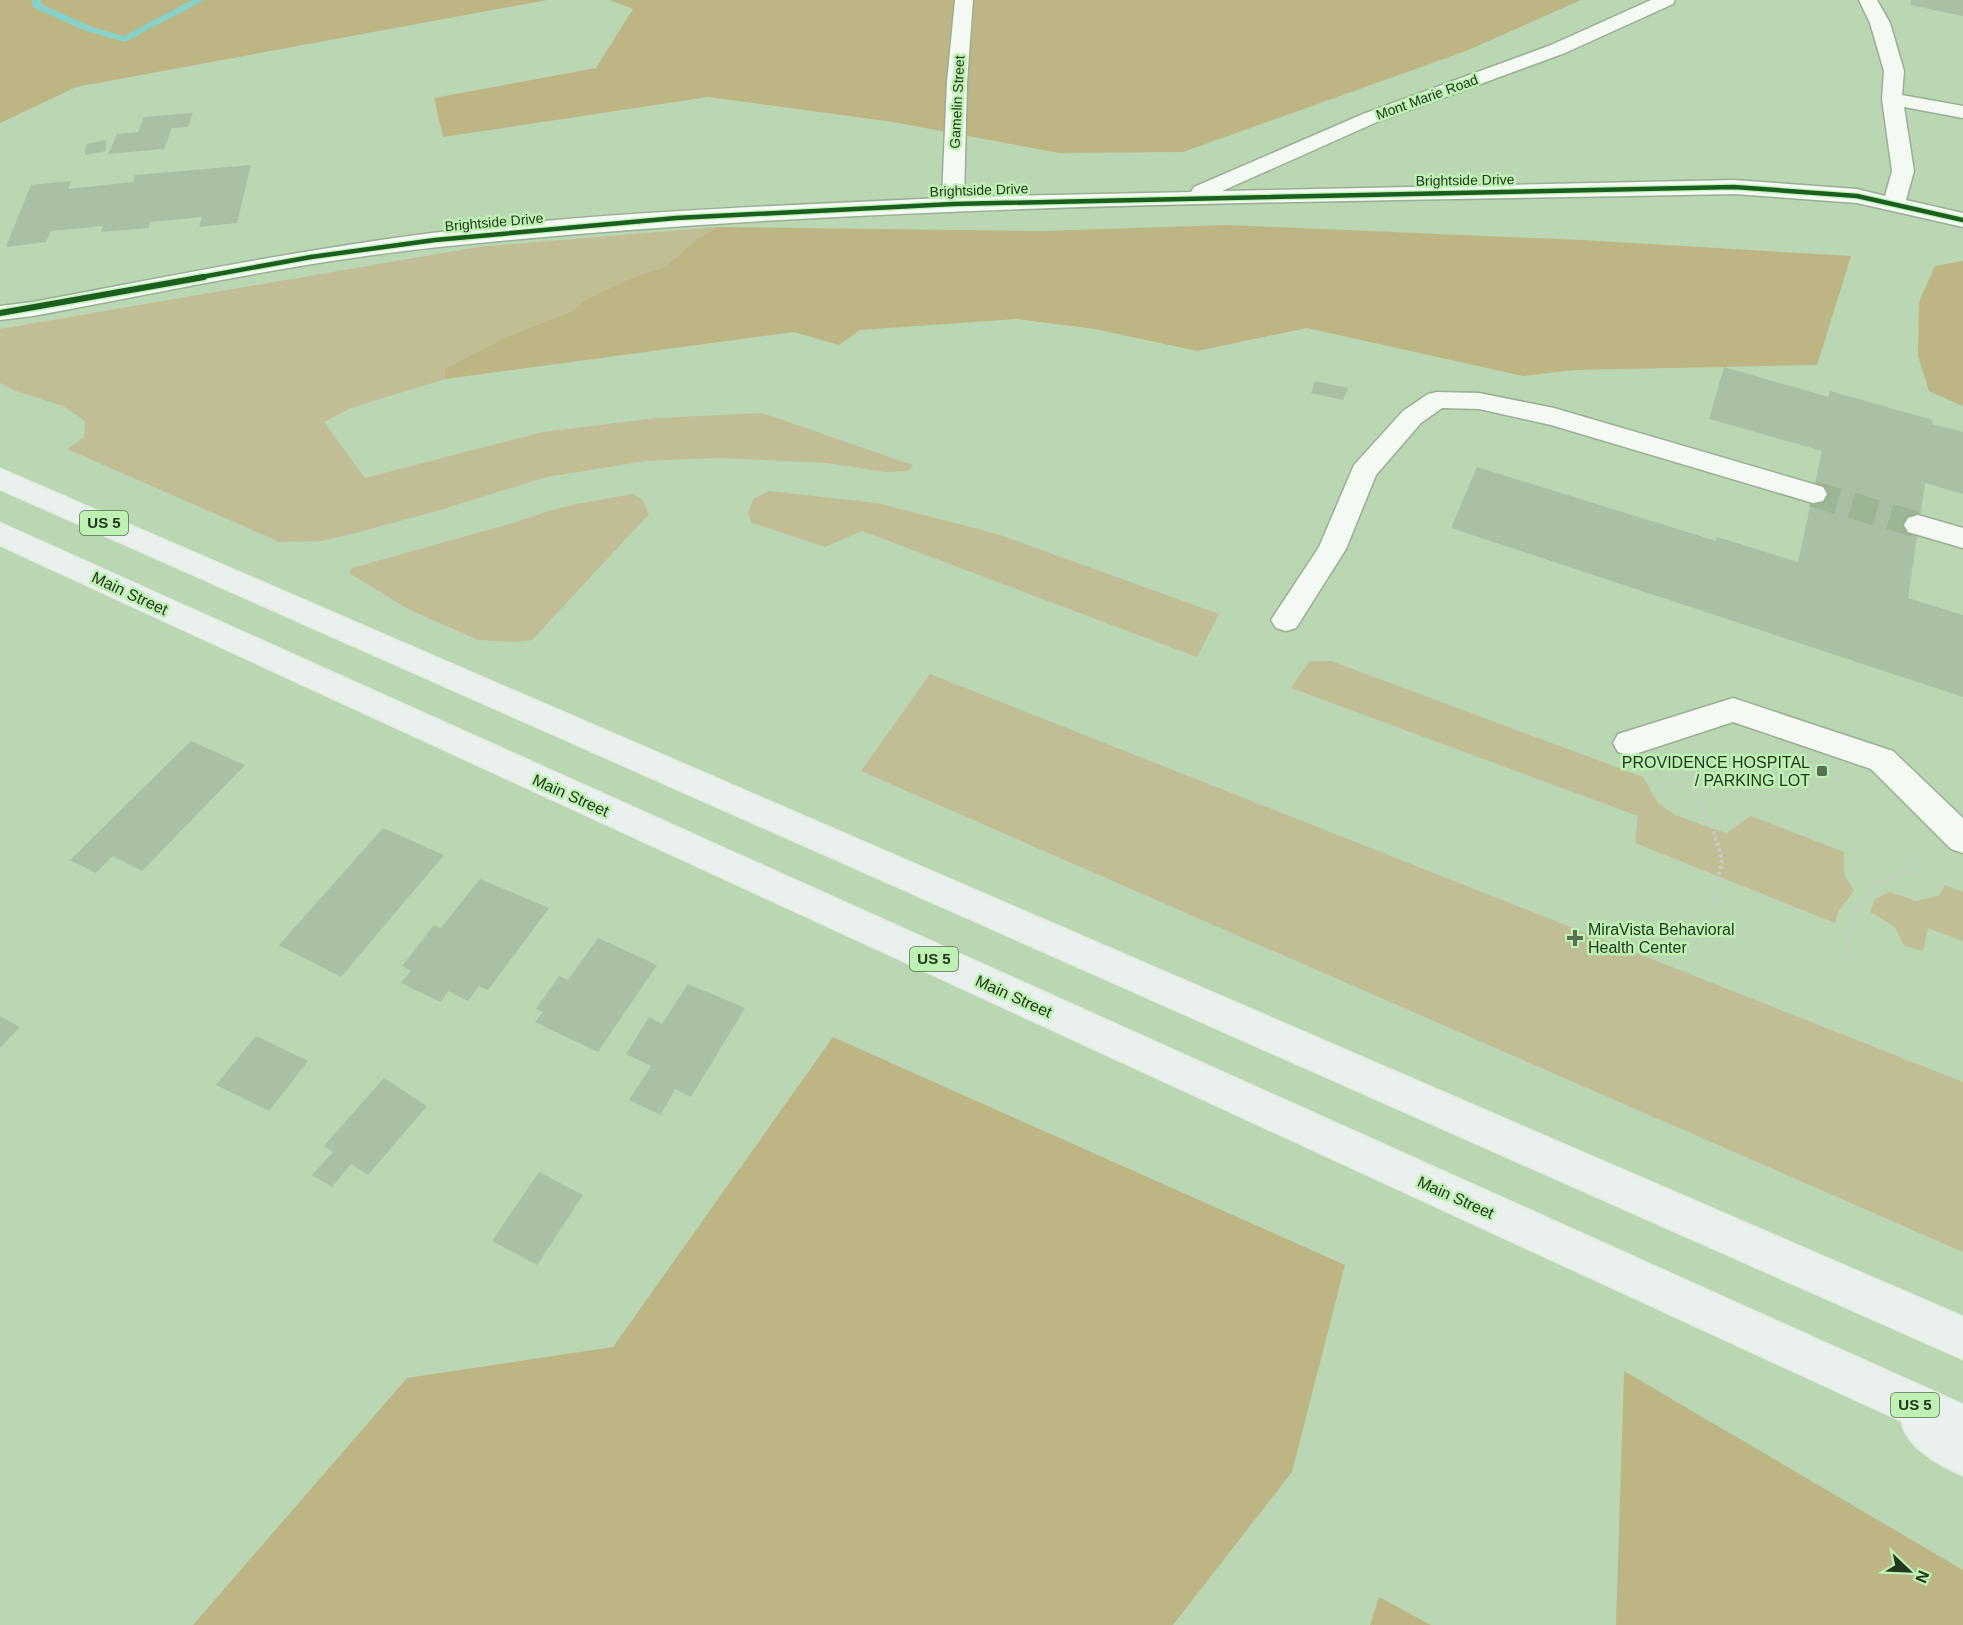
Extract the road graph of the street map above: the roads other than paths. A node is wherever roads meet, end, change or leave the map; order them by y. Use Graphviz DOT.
graph roads {
  1 [pos="964,0"];
  2 [pos="1666,0"];
  3 [pos="1868,0"];
  4 [pos="1892,99"];
  5 [pos="1963,112"];
  6 [pos="1190,198"];
  7 [pos="953,204"];
  8 [pos="1894,204"];
  9 [pos="1963,220"];
  10 [pos="0,313"];
  11 [pos="0,478"];
  12 [pos="1813,494"];
  13 [pos="1918,525"];
  14 [pos="0,533"];
  15 [pos="1963,538"];
  16 [pos="1286,620"];
  17 [pos="1629,743"];
  18 [pos="1954,830"];
  19 [pos="1963,1338"];
  20 [pos="1868,1384"];
  21 [pos="1963,1427"];
  22 [pos="1963,1453"];
  1 -- 7 [label="street, Gamelin Street"];
  2 -- 6 [label="street, Mont Marie Road"];
  3 -- 4 [label="street"];
  4 -- 5 [label="street"];
  4 -- 8 [label="street"];
  6 -- 7 [label="street, Brightside Drive"];
  6 -- 8 [label="street, Brightside Drive"];
  7 -- 10 [label="street, Brightside Drive"];
  8 -- 9 [label="street, Brightside Drive"];
  11 -- 19 [label="main road, US 5"];
  12 -- 16 [label="street"];
  13 -- 15 [label="street"];
  14 -- 20 [label="main road, Main Street / US 5"];
  17 -- 18 [label="street"];
  20 -- 21 [label="main road, Main Street / US 5"];
  20 -- 22 [label="main road"];
}
